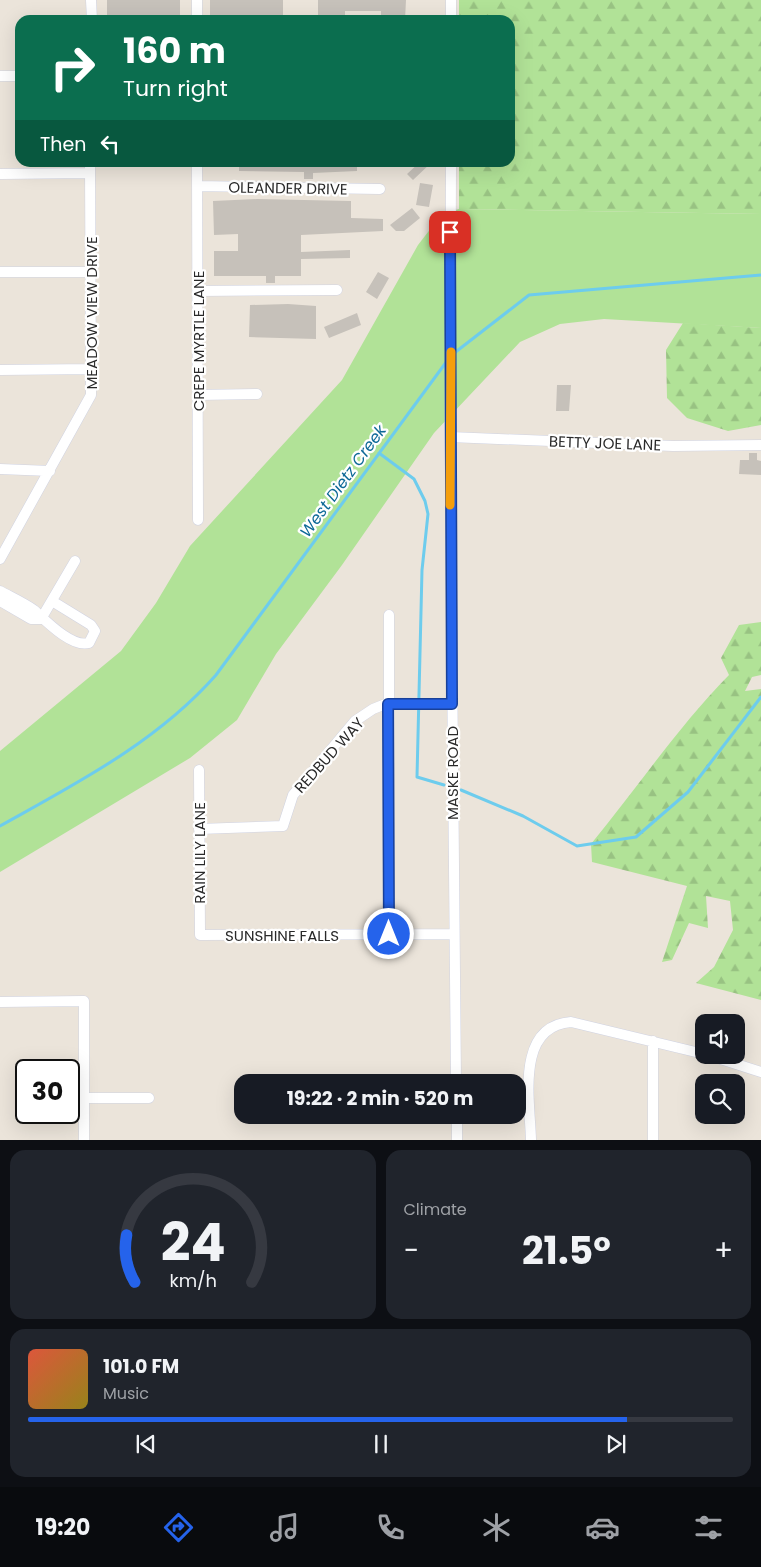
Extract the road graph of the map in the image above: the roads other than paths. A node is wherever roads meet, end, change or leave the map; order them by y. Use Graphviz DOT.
graph roads {
  1 [pos="91,0"];
  2 [pos="197,0"];
  3 [pos="451,0"];
  4 [pos="92,15"];
  5 [pos="197,15"];
  6 [pos="451,15"];
  7 [pos="0,76"];
  8 [pos="15,76"];
  9 [pos="197,167"];
  10 [pos="451,167"];
  11 [pos="90,168"];
  12 [pos="0,174"];
  13 [pos="197,186"];
  14 [pos="380,190"];
  15 [pos="0,272"];
  16 [pos="91,272"];
  17 [pos="337,290"];
  18 [pos="198,291"];
  19 [pos="91,369"];
  20 [pos="0,370"];
  21 [pos="257,394"];
  22 [pos="198,395"];
  23 [pos="450,437"];
  24 [pos="761,445"];
  25 [pos="0,469"];
  26 [pos="50,472"];
  27 [pos="198,520"];
  28 [pos="0,559"];
  29 [pos="74,561"];
  30 [pos="0,591"];
  31 [pos="0,601"];
  32 [pos="52,601"];
  33 [pos="389,615"];
  34 [pos="41,619"];
  35 [pos="388,704"];
  36 [pos="452,704"];
  37 [pos="199,770"];
  38 [pos="199,829"];
  39 [pos="389,934"];
  40 [pos="454,934"];
  41 [pos="200,935"];
  42 [pos="0,1002"];
  43 [pos="653,1041"];
  44 [pos="695,1052"];
  45 [pos="736,1064"];
  46 [pos="761,1072"];
  47 [pos="456,1074"];
  48 [pos="84,1098"];
  49 [pos="149,1098"];
  50 [pos="457,1124"];
  51 [pos="84,1140"];
  52 [pos="457,1140"];
  53 [pos="530,1140"];
  54 [pos="652,1140"];
  1 -- 4 [label="street"];
  2 -- 5 [label="street"];
  3 -- 6 [label="street"];
  7 -- 8 [label="street"];
  9 -- 13 [label="street, CREPE MYRTLE LANE"];
  10 -- 23 [label="street, MASKE ROAD"];
  11 -- 12 [label="street"];
  11 -- 16 [label="street, MEADOW VIEW DRIVE"];
  13 -- 14 [label="street, OLEANDER DRIVE"];
  13 -- 18 [label="street, CREPE MYRTLE LANE"];
  15 -- 16 [label="street"];
  16 -- 19 [label="street, MEADOW VIEW DRIVE"];
  17 -- 18 [label="street"];
  18 -- 22 [label="street, CREPE MYRTLE LANE"];
  19 -- 20 [label="street"];
  19 -- 26 [label="street, MEADOW VIEW DRIVE"];
  21 -- 22 [label="street"];
  22 -- 27 [label="street, CREPE MYRTLE LANE"];
  23 -- 24 [label="street, BETTY JOE LANE"];
  23 -- 36 [label="street, MASKE ROAD"];
  25 -- 26 [label="street"];
  26 -- 28 [label="street, MEADOW VIEW DRIVE"];
  29 -- 32 [label="street"];
  30 -- 34 [label="street"];
  31 -- 34 [label="street"];
  32 -- 34 [label="street"];
  32 -- 34 [label="street"];
  33 -- 35 [label="street"];
  35 -- 36 [label="street"];
  35 -- 38 [label="street, REDBUD WAY"];
  35 -- 39 [label="street"];
  36 -- 40 [label="street, MASKE ROAD"];
  37 -- 38 [label="street, RAIN LILY LANE"];
  38 -- 41 [label="street, RAIN LILY LANE"];
  39 -- 40 [label="street, SUNSHINE FALLS"];
  39 -- 41 [label="street, SUNSHINE FALLS"];
  40 -- 47 [label="street, MASKE ROAD"];
  42 -- 48 [label="street"];
  43 -- 44 [label="street"];
  43 -- 53 [label="street"];
  43 -- 54 [label="street"];
  45 -- 46 [label="street"];
  48 -- 49 [label="street"];
  48 -- 51 [label="street"];
  50 -- 52 [label="street"];
}
